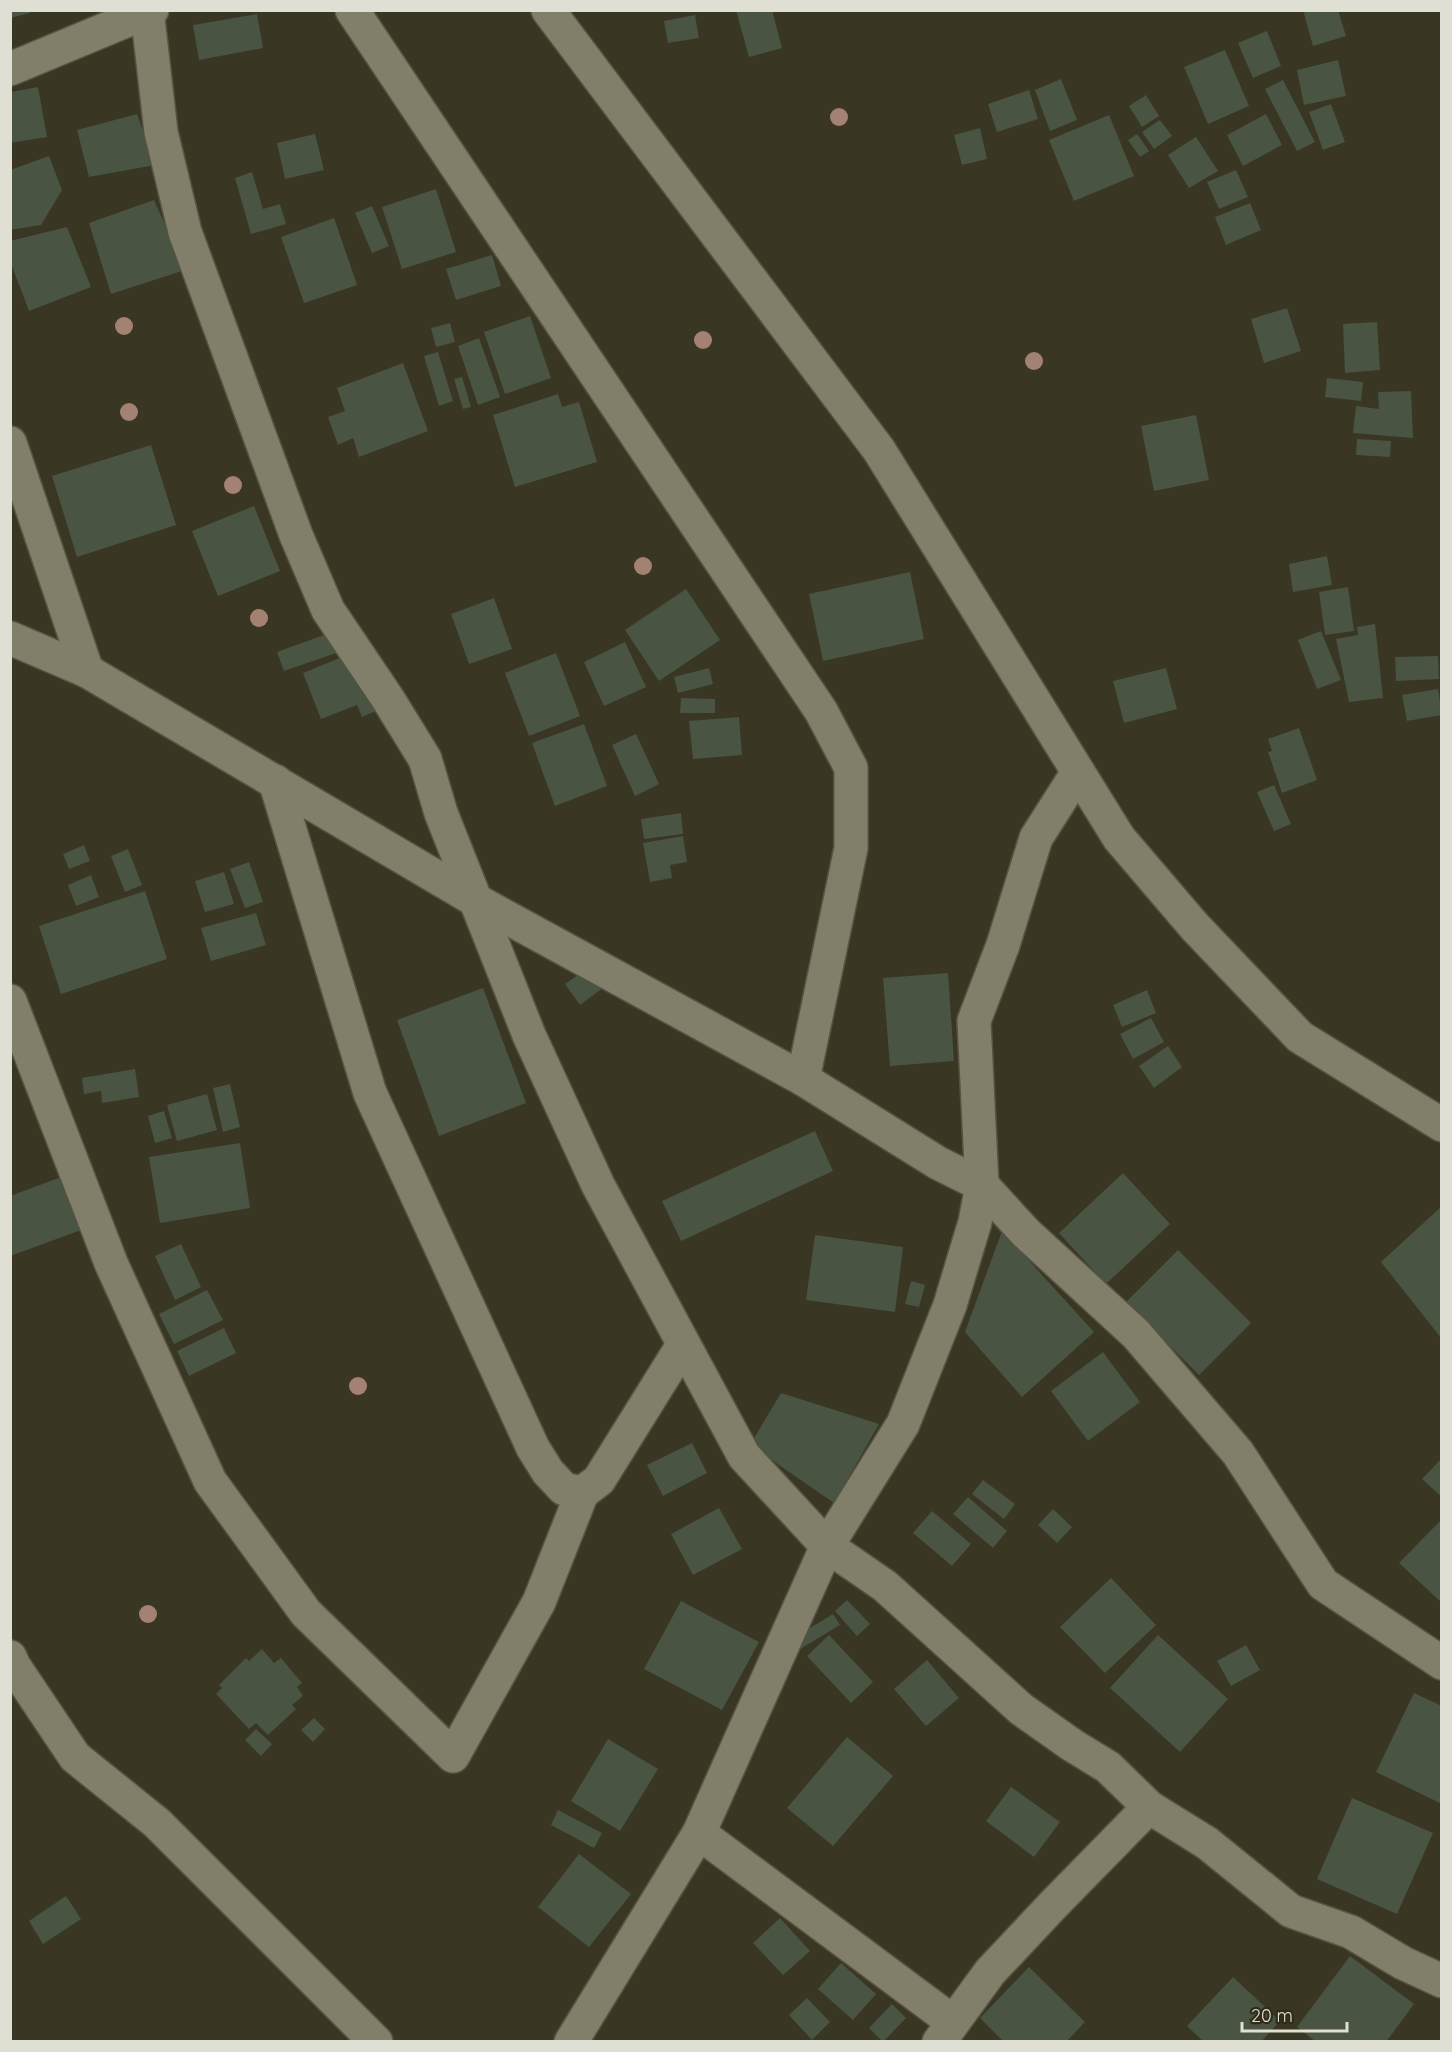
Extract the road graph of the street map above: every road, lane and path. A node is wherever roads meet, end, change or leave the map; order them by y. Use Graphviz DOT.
graph roads {
  1 [pos="352,10"];
  2 [pos="548,10"];
  3 [pos="149,11"];
  4 [pos="10,69"];
  5 [pos="10,443"];
  6 [pos="10,638"];
  7 [pos="87,670"];
  8 [pos="1078,772"];
  9 [pos="274,781"];
  10 [pos="477,901"];
  11 [pos="10,1001"];
  12 [pos="803,1078"];
  13 [pos="1442,1125"];
  14 [pos="982,1185"];
  15 [pos="683,1345"];
  16 [pos="582,1493"];
  17 [pos="827,1546"];
  18 [pos="10,1657"];
  19 [pos="1442,1663"];
  20 [pos="1149,1807"];
  21 [pos="699,1833"];
  22 [pos="1442,1981"];
  23 [pos="946,2032"];
  24 [pos="376,2042"];
  25 [pos="571,2042"];
  1 -- 12 [label="street"];
  2 -- 8 [label="street"];
  3 -- 4 [label="street"];
  3 -- 10 [label="street"];
  5 -- 7 [label="street"];
  6 -- 7 [label="street"];
  7 -- 9 [label="street"];
  8 -- 13 [label="street"];
  8 -- 14 [label="street"];
  9 -- 10 [label="street"];
  9 -- 16 [label="street"];
  10 -- 12 [label="street"];
  10 -- 15 [label="street"];
  11 -- 16 [label="street"];
  12 -- 14 [label="street"];
  14 -- 17 [label="street"];
  14 -- 19 [label="street"];
  15 -- 16 [label="street"];
  15 -- 17 [label="street"];
  17 -- 20 [label="street"];
  17 -- 21 [label="street"];
  18 -- 24 [label="street"];
  20 -- 22 [label="street"];
  20 -- 23 [label="street"];
  21 -- 23 [label="street"];
  21 -- 25 [label="street"];
}
